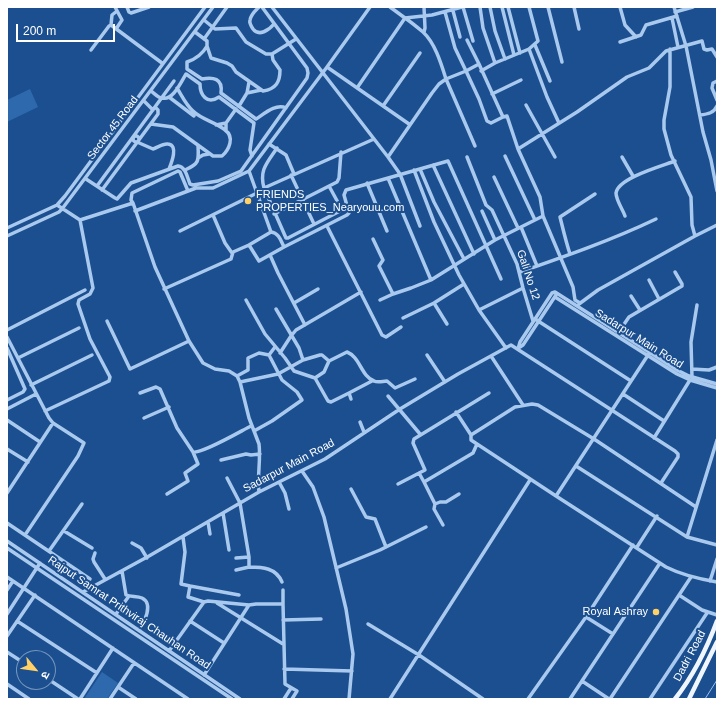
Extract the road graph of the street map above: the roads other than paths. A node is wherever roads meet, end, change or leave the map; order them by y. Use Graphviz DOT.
graph roads {
  1 [pos="127,7"];
  2 [pos="149,7"];
  3 [pos="205,7"];
  4 [pos="213,7"];
  5 [pos="227,7"];
  6 [pos="259,7"];
  7 [pos="262,7"];
  8 [pos="272,7"];
  9 [pos="370,7"];
  10 [pos="390,7"];
  11 [pos="424,7"];
  12 [pos="462,7"];
  13 [pos="480,7"];
  14 [pos="490,7"];
  15 [pos="502,7"];
  16 [pos="508,7"];
  17 [pos="529,7"];
  18 [pos="548,7"];
  19 [pos="574,7"];
  20 [pos="620,7"];
  21 [pos="674,7"];
  22 [pos="693,7"];
  23 [pos="141,8"];
  24 [pos="452,8"];
  25 [pos="116,9"];
  26 [pos="445,12"];
  27 [pos="675,12"];
  28 [pos="424,16"];
  29 [pos="677,16"];
  30 [pos="405,18"];
  31 [pos="672,18"];
  32 [pos="204,20"];
  33 [pos="274,24"];
  34 [pos="111,25"];
  35 [pos="213,27"];
  36 [pos="579,28"];
  37 [pos="116,29"];
  38 [pos="195,32"];
  39 [pos="424,32"];
  40 [pos="460,37"];
  41 [pos="636,37"];
  42 [pos="204,39"];
  43 [pos="296,39"];
  44 [pos="467,40"];
  45 [pos="473,41"];
  46 [pos="620,42"];
  47 [pos="289,44"];
  48 [pos="535,44"];
  49 [pos="207,46"];
  50 [pos="686,46"];
  51 [pos="717,46"];
  52 [pos="678,47"];
  53 [pos="529,49"];
  54 [pos="670,49"];
  55 [pos="712,49"];
  56 [pos="91,50"];
  57 [pos="420,53"];
  58 [pos="520,53"];
  59 [pos="272,54"];
  60 [pos="514,55"];
  61 [pos="717,57"];
  62 [pos="505,59"];
  63 [pos="562,62"];
  64 [pos="495,63"];
  65 [pos="162,64"];
  66 [pos="479,64"];
  67 [pos="327,67"];
  68 [pos="481,70"];
  69 [pos="466,71"];
  70 [pos="323,72"];
  71 [pos="446,79"];
  72 [pos="521,80"];
  73 [pos="174,81"];
  74 [pos="717,81"];
  75 [pos="249,82"];
  76 [pos="550,82"];
  77 [pos="177,88"];
  78 [pos="357,88"];
  79 [pos="261,90"];
  80 [pos="151,91"];
  81 [pos="247,92"];
  82 [pos="492,94"];
  83 [pos="169,97"];
  84 [pos="161,98"];
  85 [pos="717,100"];
  86 [pos="144,101"];
  87 [pos="526,105"];
  88 [pos="383,106"];
  89 [pos="717,106"];
  90 [pos="238,107"];
  91 [pos="154,108"];
  92 [pos="286,108"];
  93 [pos="700,115"];
  94 [pos="194,116"];
  95 [pos="503,117"];
  96 [pos="226,123"];
  97 [pos="559,123"];
  98 [pos="151,124"];
  99 [pos="409,124"];
  100 [pos="216,125"];
  101 [pos="226,130"];
  102 [pos="543,133"];
  103 [pos="133,137"];
  104 [pos="374,138"];
  105 [pos="138,141"];
  106 [pos="269,144"];
  107 [pos="198,146"];
  108 [pos="475,146"];
  109 [pos="277,148"];
  110 [pos="518,149"];
  111 [pos="341,152"];
  112 [pos="209,154"];
  113 [pos="252,156"];
  114 [pos="505,156"];
  115 [pos="388,157"];
  116 [pos="467,157"];
  117 [pos="555,157"];
  118 [pos="622,157"];
  119 [pos="198,158"];
  120 [pos="675,161"];
  121 [pos="433,165"];
  122 [pos="420,169"];
  123 [pos="169,170"];
  124 [pos="185,170"];
  125 [pos="414,170"];
  126 [pos="249,171"];
  127 [pos="293,174"];
  128 [pos="400,174"];
  129 [pos="633,176"];
  130 [pos="494,177"];
  131 [pos="388,178"];
  132 [pos="86,179"];
  133 [pos="368,183"];
  134 [pos="97,186"];
  135 [pos="329,186"];
  136 [pos="264,188"];
  137 [pos="102,190"];
  138 [pos="188,191"];
  139 [pos="717,191"];
  140 [pos="257,193"];
  141 [pos="595,194"];
  142 [pos="303,200"];
  143 [pos="133,204"];
  144 [pos="57,205"];
  145 [pos="62,209"];
  146 [pos="135,211"];
  147 [pos="482,211"];
  148 [pos="274,214"];
  149 [pos="213,215"];
  150 [pos="543,216"];
  151 [pos="625,216"];
  152 [pos="656,219"];
  153 [pos="80,220"];
  154 [pos="535,220"];
  155 [pos="314,224"];
  156 [pos="717,225"];
  157 [pos="327,226"];
  158 [pos="420,226"];
  159 [pos="7,228"];
  160 [pos="519,228"];
  161 [pos="180,231"];
  162 [pos="386,231"];
  163 [pos="271,232"];
  164 [pos="504,235"];
  165 [pos="7,236"];
  166 [pos="695,236"];
  167 [pos="373,239"];
  168 [pos="495,240"];
  169 [pos="249,245"];
  170 [pos="486,245"];
  171 [pos="284,247"];
  172 [pos="232,253"];
  173 [pos="474,254"];
  174 [pos="570,254"];
  175 [pos="270,255"];
  176 [pos="561,257"];
  177 [pos="464,259"];
  178 [pos="454,265"];
  179 [pos="537,266"];
  180 [pos="520,272"];
  181 [pos="675,272"];
  182 [pos="501,279"];
  183 [pos="431,280"];
  184 [pos="649,280"];
  185 [pos="464,284"];
  186 [pos="523,288"];
  187 [pos="164,289"];
  188 [pos="318,289"];
  189 [pos="84,290"];
  190 [pos="361,292"];
  191 [pos="557,292"];
  192 [pos="393,294"];
  193 [pos="631,296"];
  194 [pos="555,297"];
  195 [pos="659,299"];
  196 [pos="246,300"];
  197 [pos="380,300"];
  198 [pos="294,303"];
  199 [pos="434,303"];
  200 [pos="697,305"];
  201 [pos="578,306"];
  202 [pos="276,309"];
  203 [pos="479,310"];
  204 [pos="640,310"];
  205 [pos="403,318"];
  206 [pos="535,320"];
  207 [pos="107,321"];
  208 [pos="447,324"];
  209 [pos="305,325"];
  210 [pos="401,327"];
  211 [pos="79,328"];
  212 [pos="7,330"];
  213 [pos="618,333"];
  214 [pos="291,336"];
  215 [pos="7,337"];
  216 [pos="189,341"];
  217 [pos="275,347"];
  218 [pos="7,348"];
  219 [pos="506,348"];
  220 [pos="519,348"];
  221 [pos="280,353"];
  222 [pos="649,354"];
  223 [pos="92,355"];
  224 [pos="269,355"];
  225 [pos="427,355"];
  226 [pos="491,356"];
  227 [pos="18,358"];
  228 [pos="303,360"];
  229 [pos="329,361"];
  230 [pos="291,367"];
  231 [pos="717,367"];
  232 [pos="692,369"];
  233 [pos="278,374"];
  234 [pos="237,376"];
  235 [pos="315,378"];
  236 [pos="691,378"];
  237 [pos="414,379"];
  238 [pos="698,380"];
  239 [pos="372,381"];
  240 [pos="631,381"];
  241 [pos="240,382"];
  242 [pos="445,382"];
  243 [pos="717,384"];
  244 [pos="31,385"];
  245 [pos="717,388"];
  246 [pos="140,393"];
  247 [pos="349,393"];
  248 [pos="489,393"];
  249 [pos="36,394"];
  250 [pos="623,394"];
  251 [pos="388,396"];
  252 [pos="351,399"];
  253 [pos="7,400"];
  254 [pos="523,405"];
  255 [pos="169,407"];
  256 [pos="7,409"];
  257 [pos="400,409"];
  258 [pos="612,410"];
  259 [pos="45,411"];
  260 [pos="456,412"];
  261 [pos="144,418"];
  262 [pos="7,420"];
  263 [pos="664,421"];
  264 [pos="360,422"];
  265 [pos="53,423"];
  266 [pos="251,426"];
  267 [pos="254,431"];
  268 [pos="364,432"];
  269 [pos="420,434"];
  270 [pos="471,435"];
  271 [pos="654,438"];
  272 [pos="594,439"];
  273 [pos="717,440"];
  274 [pos="40,442"];
  275 [pos="477,444"];
  276 [pos="7,449"];
  277 [pos="193,452"];
  278 [pos="260,454"];
  279 [pos="221,460"];
  280 [pos="28,462"];
  281 [pos="576,466"];
  282 [pos="302,471"];
  283 [pos="419,473"];
  284 [pos="227,478"];
  285 [pos="530,480"];
  286 [pos="279,482"];
  287 [pos="424,482"];
  288 [pos="661,483"];
  289 [pos="398,484"];
  290 [pos="9,487"];
  291 [pos="351,489"];
  292 [pos="259,492"];
  293 [pos="7,493"];
  294 [pos="167,494"];
  295 [pos="459,494"];
  296 [pos="556,496"];
  297 [pos="240,503"];
  298 [pos="82,504"];
  299 [pos="435,504"];
  300 [pos="696,507"];
  301 [pos="289,508"];
  302 [pos="223,513"];
  303 [pos="657,516"];
  304 [pos="208,522"];
  305 [pos="7,523"];
  306 [pos="443,525"];
  307 [pos="426,527"];
  308 [pos="64,531"];
  309 [pos="210,534"];
  310 [pos="25,535"];
  311 [pos="183,537"];
  312 [pos="687,537"];
  313 [pos="7,541"];
  314 [pos="132,543"];
  315 [pos="717,545"];
  316 [pos="635,546"];
  317 [pos="386,547"];
  318 [pos="7,548"];
  319 [pos="92,548"];
  320 [pos="229,550"];
  321 [pos="49,551"];
  322 [pos="95,553"];
  323 [pos="249,557"];
  324 [pos="147,558"];
  325 [pos="236,558"];
  326 [pos="717,559"];
  327 [pos="40,563"];
  328 [pos="660,563"];
  329 [pos="249,567"];
  330 [pos="37,568"];
  331 [pos="336,568"];
  332 [pos="236,570"];
  333 [pos="122,571"];
  334 [pos="7,577"];
  335 [pos="691,577"];
  336 [pos="90,579"];
  337 [pos="106,579"];
  338 [pos="13,581"];
  339 [pos="282,582"];
  340 [pos="715,582"];
  341 [pos="190,586"];
  342 [pos="24,588"];
  343 [pos="7,590"];
  344 [pos="282,590"];
  345 [pos="83,592"];
  346 [pos="35,595"];
  347 [pos="239,595"];
  348 [pos="679,595"];
  349 [pos="129,596"];
  350 [pos="204,602"];
  351 [pos="214,602"];
  352 [pos="283,604"];
  353 [pos="249,606"];
  354 [pos="707,613"];
  355 [pos="7,614"];
  356 [pos="116,614"];
  357 [pos="717,615"];
  358 [pos="586,617"];
  359 [pos="241,618"];
  360 [pos="321,619"];
  361 [pos="283,620"];
  362 [pos="17,621"];
  363 [pos="190,621"];
  364 [pos="717,621"];
  365 [pos="368,624"];
  366 [pos="139,630"];
  367 [pos="613,634"];
  368 [pos="7,636"];
  369 [pos="717,642"];
  370 [pos="224,644"];
  371 [pos="283,644"];
  372 [pos="114,648"];
  373 [pos="169,651"];
  374 [pos="7,652"];
  375 [pos="419,655"];
  376 [pos="16,658"];
  377 [pos="134,662"];
  378 [pos="284,669"];
  379 [pos="352,671"];
  380 [pos="97,673"];
  381 [pos="204,674"];
  382 [pos="582,681"];
  383 [pos="7,684"];
  384 [pos="56,684"];
  385 [pos="118,687"];
  386 [pos="291,688"];
  387 [pos="227,698"];
  388 [pos="676,698"];
  389 [pos="29,699"];
  390 [pos="79,699"];
  391 [pos="110,699"];
  392 [pos="136,699"];
  393 [pos="188,699"];
  394 [pos="232,699"];
  395 [pos="240,699"];
  396 [pos="284,699"];
  397 [pos="292,699"];
  398 [pos="349,699"];
  399 [pos="390,699"];
  400 [pos="483,699"];
  401 [pos="528,699"];
  402 [pos="570,699"];
  403 [pos="609,699"];
  404 [pos="650,699"];
  405 [pos="689,699"];
  1 -- 23 [label="street"];
  2 -- 23 [label="street"];
  3 -- 65 [label="street, Sector 45 Road"];
  4 -- 32 [label="street, Sector 45 Road"];
  5 -- 35 [label="street"];
  6 -- 33 [label="street"];
  7 -- 33 [label="street"];
  8 -- 43 [label="street"];
  9 -- 67 [label="street"];
  10 -- 30 [label="street"];
  11 -- 28 [label="street"];
  12 -- 24 [label="street"];
  12 -- 45 [label="street"];
  13 -- 64 [label="street"];
  14 -- 62 [label="street"];
  15 -- 60 [label="street"];
  16 -- 58 [label="street"];
  17 -- 48 [label="street"];
  18 -- 63 [label="street"];
  19 -- 36 [label="street"];
  20 -- 41 [label="street"];
  21 -- 27 [label="street"];
  22 -- 27 [label="street"];
  24 -- 26 [label="street"];
  24 -- 40 [label="street"];
  25 -- 34 [label="street"];
  25 -- 37 [label="street"];
  26 -- 28 [label="street"];
  26 -- 69 [label="street"];
  27 -- 29 [label="street"];
  28 -- 30 [label="street"];
  28 -- 39 [label="street"];
  29 -- 31 [label="street"];
  29 -- 50 [label="street"];
  30 -- 39 [label="street"];
  30 -- 78 [label="street"];
  31 -- 41 [label="street"];
  31 -- 52 [label="street"];
  32 -- 35 [label="street"];
  32 -- 38 [label="street, Sector 45 Road"];
  33 -- 47 [label="street"];
  34 -- 37 [label="street"];
  34 -- 56 [label="street"];
  35 -- 42 [label="street"];
  35 -- 59 [label="street"];
  37 -- 65 [label="street"];
  38 -- 42 [label="street"];
  38 -- 80 [label="street, Sector 45 Road"];
  39 -- 71 [label="street"];
  41 -- 46 [label="street"];
  42 -- 49 [label="street"];
  43 -- 47 [label="street"];
  43 -- 70 [label="street"];
  44 -- 66 [label="street"];
  47 -- 59 [label="street"];
  47 -- 92 [label="street"];
  48 -- 53 [label="street"];
  48 -- 76 [label="street"];
  49 -- 75 [label="street"];
  49 -- 90 [label="street"];
  50 -- 52 [label="street"];
  50 -- 55 [label="street"];
  50 -- 93 [label="street"];
  51 -- 55 [label="street"];
  52 -- 54 [label="street"];
  53 -- 58 [label="street"];
  53 -- 97 [label="street"];
  54 -- 97 [label="street"];
  54 -- 120 [label="street"];
  55 -- 61 [label="street"];
  57 -- 88 [label="street"];
  58 -- 60 [label="street"];
  59 -- 79 [label="street"];
  60 -- 62 [label="street"];
  62 -- 64 [label="street"];
  64 -- 68 [label="street"];
  65 -- 144 [label="street, Sector 45 Road"];
  66 -- 68 [label="street"];
  66 -- 69 [label="street"];
  67 -- 70 [label="street"];
  67 -- 78 [label="street"];
  68 -- 82 [label="street"];
  69 -- 71 [label="street"];
  69 -- 95 [label="street"];
  70 -- 104 [label="street"];
  70 -- 106 [label="street"];
  71 -- 99 [label="street"];
  71 -- 108 [label="street"];
  72 -- 82 [label="street"];
  73 -- 84 [label="street"];
  74 -- 85 [label="street"];
  75 -- 79 [label="street"];
  75 -- 81 [label="street"];
  77 -- 83 [label="street"];
  77 -- 90 [label="street"];
  77 -- 100 [label="street"];
  78 -- 88 [label="street"];
  79 -- 81 [label="street"];
  80 -- 84 [label="street"];
  80 -- 86 [label="street, Sector 45 Road"];
  81 -- 90 [label="street"];
  82 -- 95 [label="street"];
  83 -- 84 [label="street"];
  83 -- 94 [label="street"];
  84 -- 91 [label="street"];
  86 -- 91 [label="street"];
  86 -- 132 [label="street, Sector 45 Road"];
  87 -- 102 [label="street"];
  88 -- 99 [label="street"];
  89 -- 93 [label="street"];
  90 -- 92 [label="street"];
  90 -- 96 [label="street"];
  90 -- 113 [label="street"];
  91 -- 98 [label="street"];
  91 -- 103 [label="street"];
  92 -- 113 [label="street"];
  93 -- 139 [label="street"];
  95 -- 110 [label="street"];
  96 -- 100 [label="street"];
  96 -- 101 [label="street"];
  97 -- 102 [label="street"];
  98 -- 105 [label="street"];
  98 -- 107 [label="street"];
  99 -- 115 [label="street"];
  100 -- 101 [label="street"];
  101 -- 112 [label="street"];
  102 -- 110 [label="street"];
  102 -- 117 [label="street"];
  103 -- 105 [label="street"];
  103 -- 134 [label="street"];
  104 -- 111 [label="street"];
  104 -- 115 [label="street"];
  105 -- 123 [label="street"];
  105 -- 137 [label="street"];
  106 -- 109 [label="street"];
  106 -- 126 [label="street"];
  107 -- 112 [label="street"];
  107 -- 119 [label="street"];
  109 -- 127 [label="street"];
  109 -- 136 [label="street"];
  110 -- 150 [label="street"];
  111 -- 127 [label="street"];
  111 -- 135 [label="street"];
  112 -- 119 [label="street"];
  113 -- 124 [label="street"];
  114 -- 154 [label="street"];
  115 -- 128 [label="street"];
  116 -- 164 [label="street, Gali No 12"];
  118 -- 129 [label="street"];
  119 -- 124 [label="street"];
  120 -- 129 [label="street"];
  120 -- 166 [label="street"];
  121 -- 122 [label="street"];
  121 -- 170 [label="street"];
  121 -- 173 [label="street"];
  122 -- 125 [label="street"];
  122 -- 177 [label="street"];
  123 -- 124 [label="street"];
  123 -- 137 [label="street"];
  125 -- 128 [label="street"];
  125 -- 178 [label="street"];
  126 -- 138 [label="street"];
  126 -- 140 [label="street"];
  127 -- 136 [label="street"];
  127 -- 142 [label="street"];
  128 -- 131 [label="street"];
  128 -- 158 [label="street"];
  129 -- 151 [label="street"];
  130 -- 160 [label="street"];
  131 -- 133 [label="street"];
  131 -- 183 [label="street"];
  132 -- 134 [label="street"];
  132 -- 145 [label="street, Sector 45 Road"];
  133 -- 157 [label="street"];
  133 -- 162 [label="street"];
  134 -- 137 [label="street"];
  135 -- 142 [label="street"];
  135 -- 155 [label="street"];
  136 -- 148 [label="street"];
  138 -- 143 [label="street"];
  138 -- 146 [label="street"];
  140 -- 149 [label="street"];
  140 -- 163 [label="street"];
  141 -- 174 [label="street"];
  142 -- 148 [label="street"];
  142 -- 155 [label="street"];
  143 -- 146 [label="street"];
  143 -- 153 [label="street"];
  144 -- 145 [label="street"];
  144 -- 159 [label="street, Sector 45 Road"];
  145 -- 153 [label="street"];
  145 -- 165 [label="street, Sector 45 Road"];
  146 -- 187 [label="street"];
  147 -- 168 [label="street"];
  148 -- 155 [label="street"];
  149 -- 161 [label="street"];
  149 -- 172 [label="street"];
  150 -- 154 [label="street"];
  150 -- 176 [label="street"];
  152 -- 174 [label="street"];
  153 -- 259 [label="street"];
  154 -- 160 [label="street"];
  156 -- 166 [label="street"];
  157 -- 171 [label="street"];
  157 -- 190 [label="street"];
  160 -- 164 [label="street"];
  160 -- 179 [label="street"];
  163 -- 169 [label="street"];
  163 -- 171 [label="street"];
  164 -- 168 [label="street"];
  164 -- 180 [label="street, Gali No 12"];
  166 -- 201 [label="street"];
  167 -- 192 [label="street"];
  168 -- 170 [label="street"];
  169 -- 172 [label="street"];
  169 -- 175 [label="street"];
  170 -- 173 [label="street"];
  170 -- 182 [label="street"];
  171 -- 175 [label="street"];
  172 -- 187 [label="street"];
  173 -- 177 [label="street"];
  174 -- 176 [label="street"];
  175 -- 198 [label="street"];
  176 -- 179 [label="street"];
  176 -- 201 [label="street"];
  177 -- 178 [label="street"];
  178 -- 183 [label="street"];
  178 -- 185 [label="street"];
  179 -- 180 [label="street"];
  180 -- 186 [label="street, Gali No 12"];
  181 -- 195 [label="street"];
  183 -- 192 [label="street"];
  184 -- 195 [label="street"];
  185 -- 199 [label="street"];
  185 -- 203 [label="street"];
  186 -- 203 [label="street"];
  186 -- 206 [label="street, Gali No 12"];
  187 -- 216 [label="street"];
  188 -- 198 [label="street"];
  189 -- 212 [label="street"];
  190 -- 209 [label="street"];
  190 -- 210 [label="street"];
  191 -- 194 [label="street"];
  191 -- 201 [label="street, Sadarpur Main Road"];
  191 -- 206 [label="street"];
  192 -- 197 [label="street"];
  193 -- 204 [label="street"];
  194 -- 201 [label="street, Sadarpur Main Road"];
  194 -- 206 [label="street"];
  195 -- 204 [label="street"];
  196 -- 217 [label="street"];
  198 -- 209 [label="street"];
  199 -- 205 [label="street"];
  199 -- 208 [label="street"];
  200 -- 232 [label="street"];
  201 -- 213 [label="street, Sadarpur Main Road"];
  202 -- 214 [label="street"];
  203 -- 219 [label="street"];
  204 -- 213 [label="street"];
  206 -- 220 [label="street"];
  206 -- 240 [label="street"];
  207 -- 216 [label="street"];
  209 -- 214 [label="street"];
  211 -- 227 [label="street"];
  213 -- 222 [label="street, Sadarpur Main Road"];
  214 -- 221 [label="street"];
  214 -- 228 [label="street"];
  215 -- 227 [label="street"];
  216 -- 234 [label="street"];
  217 -- 221 [label="street"];
  217 -- 224 [label="street"];
  218 -- 253 [label="street"];
  219 -- 220 [label="street"];
  219 -- 226 [label="street, Sadarpur Main Road"];
  220 -- 258 [label="street"];
  221 -- 230 [label="street"];
  222 -- 236 [label="street, Sadarpur Main Road"];
  222 -- 240 [label="street"];
  223 -- 244 [label="street"];
  224 -- 233 [label="street"];
  224 -- 234 [label="street"];
  225 -- 242 [label="street"];
  226 -- 242 [label="street, Sadarpur Main Road"];
  226 -- 254 [label="street"];
  227 -- 244 [label="street"];
  228 -- 229 [label="street"];
  228 -- 230 [label="street"];
  229 -- 235 [label="street"];
  229 -- 239 [label="street"];
  230 -- 233 [label="street"];
  230 -- 235 [label="street"];
  231 -- 232 [label="street"];
  232 -- 236 [label="street"];
  233 -- 241 [label="street"];
  233 -- 267 [label="street"];
  234 -- 241 [label="street"];
  235 -- 247 [label="street"];
  236 -- 238 [label="street, Sadarpur Main Road"];
  236 -- 263 [label="street"];
  237 -- 239 [label="street"];
  238 -- 243 [label="street, Sadarpur Main Road"];
  238 -- 245 [label="street, Sadarpur Main Road"];
  239 -- 247 [label="street"];
  240 -- 250 [label="street"];
  241 -- 266 [label="street"];
  242 -- 257 [label="street, Sadarpur Main Road"];
  244 -- 249 [label="street"];
  246 -- 255 [label="street"];
  247 -- 252 [label="street"];
  248 -- 260 [label="street"];
  249 -- 256 [label="street"];
  249 -- 259 [label="street"];
  250 -- 258 [label="street"];
  250 -- 263 [label="street"];
  251 -- 257 [label="street"];
  254 -- 270 [label="street"];
  254 -- 272 [label="street"];
  255 -- 261 [label="street"];
  255 -- 277 [label="street"];
  257 -- 268 [label="street, Sadarpur Main Road"];
  257 -- 269 [label="street"];
  258 -- 271 [label="street"];
  258 -- 272 [label="street"];
  259 -- 265 [label="street"];
  260 -- 269 [label="street"];
  260 -- 270 [label="street"];
  262 -- 274 [label="street"];
  263 -- 271 [label="street"];
  264 -- 268 [label="street"];
  265 -- 274 [label="street"];
  265 -- 310 [label="street"];
  266 -- 267 [label="street"];
  266 -- 277 [label="street"];
  267 -- 278 [label="street"];
  268 -- 282 [label="street, Sadarpur Main Road"];
  269 -- 283 [label="street"];
  270 -- 275 [label="street"];
  271 -- 288 [label="street"];
  272 -- 281 [label="street"];
  272 -- 288 [label="street"];
  273 -- 300 [label="street"];
  274 -- 280 [label="street"];
  275 -- 285 [label="street"];
  275 -- 287 [label="street"];
  276 -- 280 [label="street"];
  277 -- 294 [label="street"];
  278 -- 279 [label="street"];
  278 -- 292 [label="street"];
  280 -- 290 [label="street"];
  281 -- 296 [label="street"];
  281 -- 303 [label="street"];
  282 -- 286 [label="street, Sadarpur Main Road"];
  282 -- 331 [label="street"];
  283 -- 287 [label="street"];
  283 -- 289 [label="street"];
  284 -- 297 [label="street"];
  285 -- 296 [label="street"];
  285 -- 375 [label="street"];
  286 -- 292 [label="street, Sadarpur Main Road"];
  286 -- 301 [label="street"];
  287 -- 299 [label="street"];
  288 -- 300 [label="street"];
  290 -- 293 [label="street"];
  291 -- 317 [label="street"];
  292 -- 297 [label="street, Sadarpur Main Road"];
  295 -- 299 [label="street"];
  296 -- 316 [label="street"];
  297 -- 302 [label="street, Sadarpur Main Road"];
  297 -- 323 [label="street"];
  298 -- 308 [label="street"];
  299 -- 306 [label="street"];
  300 -- 312 [label="street"];
  302 -- 304 [label="street, Sadarpur Main Road"];
  302 -- 320 [label="street"];
  303 -- 312 [label="street"];
  303 -- 316 [label="street"];
  304 -- 309 [label="street"];
  304 -- 311 [label="street, Sadarpur Main Road"];
  305 -- 310 [label="street"];
  307 -- 317 [label="street"];
  308 -- 319 [label="street"];
  308 -- 321 [label="street"];
  310 -- 321 [label="street"];
  311 -- 324 [label="street, Sadarpur Main Road"];
  311 -- 341 [label="street"];
  312 -- 315 [label="street"];
  313 -- 327 [label="street, Rajput Samrat Prithviraj Chauhan Road"];
  314 -- 324 [label="street"];
  316 -- 328 [label="street"];
  316 -- 358 [label="street"];
  317 -- 331 [label="street"];
  318 -- 330 [label="street, Rajput Samrat Prithviraj Chauhan Road"];
  321 -- 336 [label="street"];
  322 -- 337 [label="street"];
  323 -- 325 [label="street"];
  323 -- 329 [label="street"];
  324 -- 333 [label="street, Sadarpur Main Road"];
  326 -- 340 [label="street"];
  327 -- 330 [label="street"];
  327 -- 345 [label="street, Rajput Samrat Prithviraj Chauhan Road"];
  328 -- 335 [label="street"];
  328 -- 367 [label="street"];
  329 -- 332 [label="street"];
  329 -- 339 [label="street"];
  330 -- 342 [label="street"];
  330 -- 387 [label="street, Rajput Samrat Prithviraj Chauhan Road"];
  331 -- 379 [label="street"];
  333 -- 337 [label="street, Sadarpur Main Road"];
  333 -- 349 [label="street"];
  334 -- 338 [label="street"];
  335 -- 340 [label="street"];
  335 -- 348 [label="street"];
  337 -- 345 [label="street, Sadarpur Main Road"];
  338 -- 342 [label="street"];
  338 -- 343 [label="street"];
  341 -- 347 [label="street"];
  341 -- 350 [label="street"];
  342 -- 346 [label="street"];
  342 -- 355 [label="street"];
  344 -- 352 [label="street"];
  345 -- 356 [label="street, Rajput Samrat Prithviraj Chauhan Road"];
  346 -- 362 [label="street"];
  346 -- 372 [label="street"];
  348 -- 354 [label="street"];
  348 -- 403 [label="street"];
  349 -- 356 [label="street"];
  349 -- 366 [label="street"];
  350 -- 351 [label="street"];
  350 -- 363 [label="street"];
  351 -- 353 [label="street"];
  351 -- 359 [label="street"];
  352 -- 353 [label="street"];
  352 -- 361 [label="street"];
  353 -- 359 [label="street"];
  354 -- 357 [label="street"];
  354 -- 404 [label="street"];
  356 -- 366 [label="street, Rajput Samrat Prithviraj Chauhan Road"];
  358 -- 367 [label="street"];
  358 -- 401 [label="street"];
  359 -- 370 [label="street"];
  359 -- 371 [label="street"];
  360 -- 361 [label="street"];
  361 -- 371 [label="street"];
  362 -- 368 [label="street"];
  362 -- 380 [label="street"];
  363 -- 370 [label="street"];
  363 -- 373 [label="street"];
  364 -- 388 [label="main road, Dadri Road"];
  365 -- 375 [label="street"];
  366 -- 373 [label="street, Rajput Samrat Prithviraj Chauhan Road"];
  367 -- 382 [label="street"];
  369 -- 405 [label="main road, Dadri Road"];
  370 -- 381 [label="street"];
  371 -- 378 [label="street"];
  372 -- 377 [label="street"];
  372 -- 380 [label="street"];
  373 -- 381 [label="street, Rajput Samrat Prithviraj Chauhan Road"];
  374 -- 376 [label="street"];
  375 -- 399 [label="street"];
  375 -- 400 [label="street"];
  377 -- 385 [label="street"];
  377 -- 393 [label="street"];
  378 -- 379 [label="street"];
  378 -- 386 [label="street"];
  379 -- 398 [label="street"];
  380 -- 390 [label="street"];
  381 -- 395 [label="street, Rajput Samrat Prithviraj Chauhan Road"];
  382 -- 402 [label="street"];
  382 -- 403 [label="street"];
  383 -- 389 [label="street"];
  384 -- 390 [label="street"];
  385 -- 391 [label="street"];
  385 -- 392 [label="street"];
  386 -- 396 [label="street"];
  386 -- 397 [label="street"];
  387 -- 394 [label="street, Rajput Samrat Prithviraj Chauhan Road"];
}
